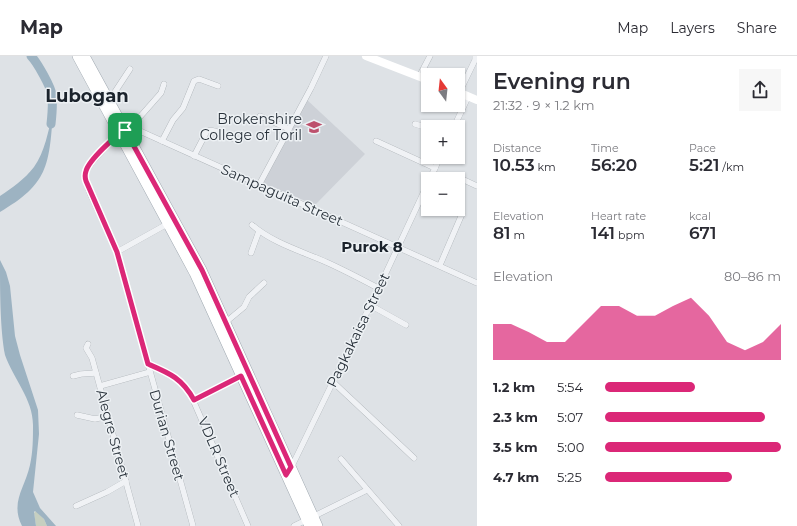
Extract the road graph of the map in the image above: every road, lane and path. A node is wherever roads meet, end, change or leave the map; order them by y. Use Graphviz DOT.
graph roads {
  1 [pos="77,56"];
  2 [pos="85,56"];
  3 [pos="326,56"];
  4 [pos="366,56"];
  5 [pos="430,56"];
  6 [pos="475,56"];
  7 [pos="130,69"];
  8 [pos="419,77"];
  9 [pos="465,79"];
  10 [pos="164,84"];
  11 [pos="218,86"];
  12 [pos="465,96"];
  13 [pos="468,97"];
  14 [pos="477,100"];
  15 [pos="109,101"];
  16 [pos="260,116"];
  17 [pos="457,120"];
  18 [pos="415,124"];
  19 [pos="421,126"];
  20 [pos="289,129"];
  21 [pos="125,130"];
  22 [pos="234,138"];
  23 [pos="162,141"];
  24 [pos="376,141"];
  25 [pos="194,156"];
  26 [pos="429,172"];
  27 [pos="465,180"];
  28 [pos="259,185"];
  29 [pos="477,186"];
  30 [pos="421,198"];
  31 [pos="461,216"];
  32 [pos="172,222"];
  33 [pos="252,225"];
  34 [pos="259,231"];
  35 [pos="398,247"];
  36 [pos="117,252"];
  37 [pos="251,253"];
  38 [pos="440,266"];
  39 [pos="264,283"];
  40 [pos="477,283"];
  41 [pos="378,288"];
  42 [pos="370,305"];
  43 [pos="226,322"];
  44 [pos="406,325"];
  45 [pos="88,344"];
  46 [pos="148,364"];
  47 [pos="150,372"];
  48 [pos="96,373"];
  49 [pos="245,374"];
  50 [pos="73,376"];
  51 [pos="333,382"];
  52 [pos="100,386"];
  53 [pos="194,400"];
  54 [pos="78,415"];
  55 [pos="108,416"];
  56 [pos="414,458"];
  57 [pos="341,459"];
  58 [pos="289,471"];
  59 [pos="126,481"];
  60 [pos="366,490"];
  61 [pos="76,506"];
  62 [pos="310,521"];
  63 [pos="138,526"];
  64 [pos="193,526"];
  65 [pos="248,526"];
  66 [pos="294,526"];
  67 [pos="318,526"];
  68 [pos="399,526"];
  1 -- 21 [label="main road"];
  2 -- 15 [label="main road"];
  3 -- 20 [label="street"];
  4 -- 8 [label="street"];
  5 -- 8 [label="street"];
  6 -- 9 [label="street"];
  7 -- 15 [label="street"];
  10 -- 21 [label="street, Durian Street"];
  11 -- 23 [label="street"];
  12 -- 13 [label="street"];
  13 -- 14 [label="street"];
  13 -- 17 [label="street"];
  15 -- 21 [label="main road"];
  16 -- 20 [label="street"];
  18 -- 19 [label="street"];
  20 -- 28 [label="street"];
  21 -- 23 [label="street, Sampaguita Street"];
  21 -- 32 [label="main road"];
  21 -- 36 [label="street, Durian Street"];
  22 -- 25 [label="street"];
  23 -- 25 [label="street, Sampaguita Street"];
  24 -- 26 [label="street"];
  25 -- 28 [label="street, Sampaguita Street"];
  27 -- 29 [label="street"];
  28 -- 35 [label="street, Sampaguita Street"];
  30 -- 35 [label="street, Pagkakaisa Street"];
  31 -- 38 [label="street"];
  32 -- 36 [label="street"];
  32 -- 43 [label="main road"];
  32 -- 49 [label="main road"];
  33 -- 34 [label="street"];
  34 -- 37 [label="street"];
  34 -- 41 [label="street"];
  35 -- 38 [label="street, Sampaguita Street"];
  35 -- 41 [label="street, Pagkakaisa Street"];
  36 -- 46 [label="street, Durian Street"];
  38 -- 40 [label="street, Sampaguita Street"];
  39 -- 43 [label="street"];
  41 -- 42 [label="street, Pagkakaisa Street"];
  42 -- 44 [label="street"];
  42 -- 51 [label="street, Pagkakaisa Street"];
  43 -- 49 [label="main road"];
  45 -- 48 [label="street, Alegre Street"];
  46 -- 47 [label="street, Durian Street"];
  46 -- 53 [label="street, VDLR Street"];
  47 -- 52 [label="street"];
  47 -- 64 [label="street, Durian Street"];
  48 -- 50 [label="street"];
  48 -- 52 [label="street, Alegre Street"];
  49 -- 53 [label="street"];
  49 -- 58 [label="main road"];
  51 -- 56 [label="street"];
  51 -- 58 [label="street, Pagkakaisa Street"];
  52 -- 55 [label="street, Alegre Street"];
  53 -- 65 [label="street, VDLR Street"];
  54 -- 55 [label="street"];
  55 -- 59 [label="street, Alegre Street"];
  57 -- 60 [label="street"];
  58 -- 62 [label="main road"];
  59 -- 61 [label="street"];
  59 -- 63 [label="street, Alegre Street"];
  60 -- 62 [label="street"];
  60 -- 68 [label="street"];
  62 -- 66 [label="street"];
  62 -- 67 [label="main road"];
}
